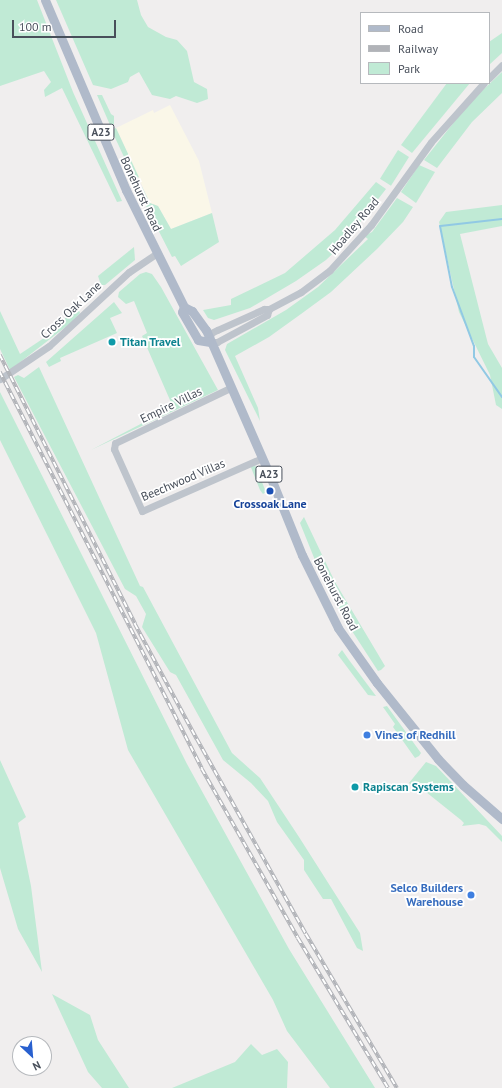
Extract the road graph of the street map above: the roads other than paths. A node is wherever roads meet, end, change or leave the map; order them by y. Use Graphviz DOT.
graph roads {
  1 [pos="45,0"];
  2 [pos="502,65"];
  3 [pos="490,77"];
  4 [pos="483,84"];
  5 [pos="156,254"];
  6 [pos="209,342"];
  7 [pos="0,379"];
  8 [pos="230,388"];
  9 [pos="121,441"];
  10 [pos="262,458"];
  11 [pos="502,819"];
  1 -- 5 [label="main road, Bonehurst Road / A23"];
  2 -- 3 [label="street"];
  4 -- 6 [label="street, Hoadley Road"];
  5 -- 6 [label="main road, Bonehurst Road / A23"];
  5 -- 7 [label="street, Cross Oak Lane"];
  6 -- 8 [label="main road, Bonehurst Road / A23"];
  8 -- 9 [label="street, Empire Villas"];
  8 -- 10 [label="main road, Bonehurst Road / A23"];
  9 -- 10 [label="street, Beechwood Villas"];
  10 -- 11 [label="main road, Bonehurst Road / A23"];
}
